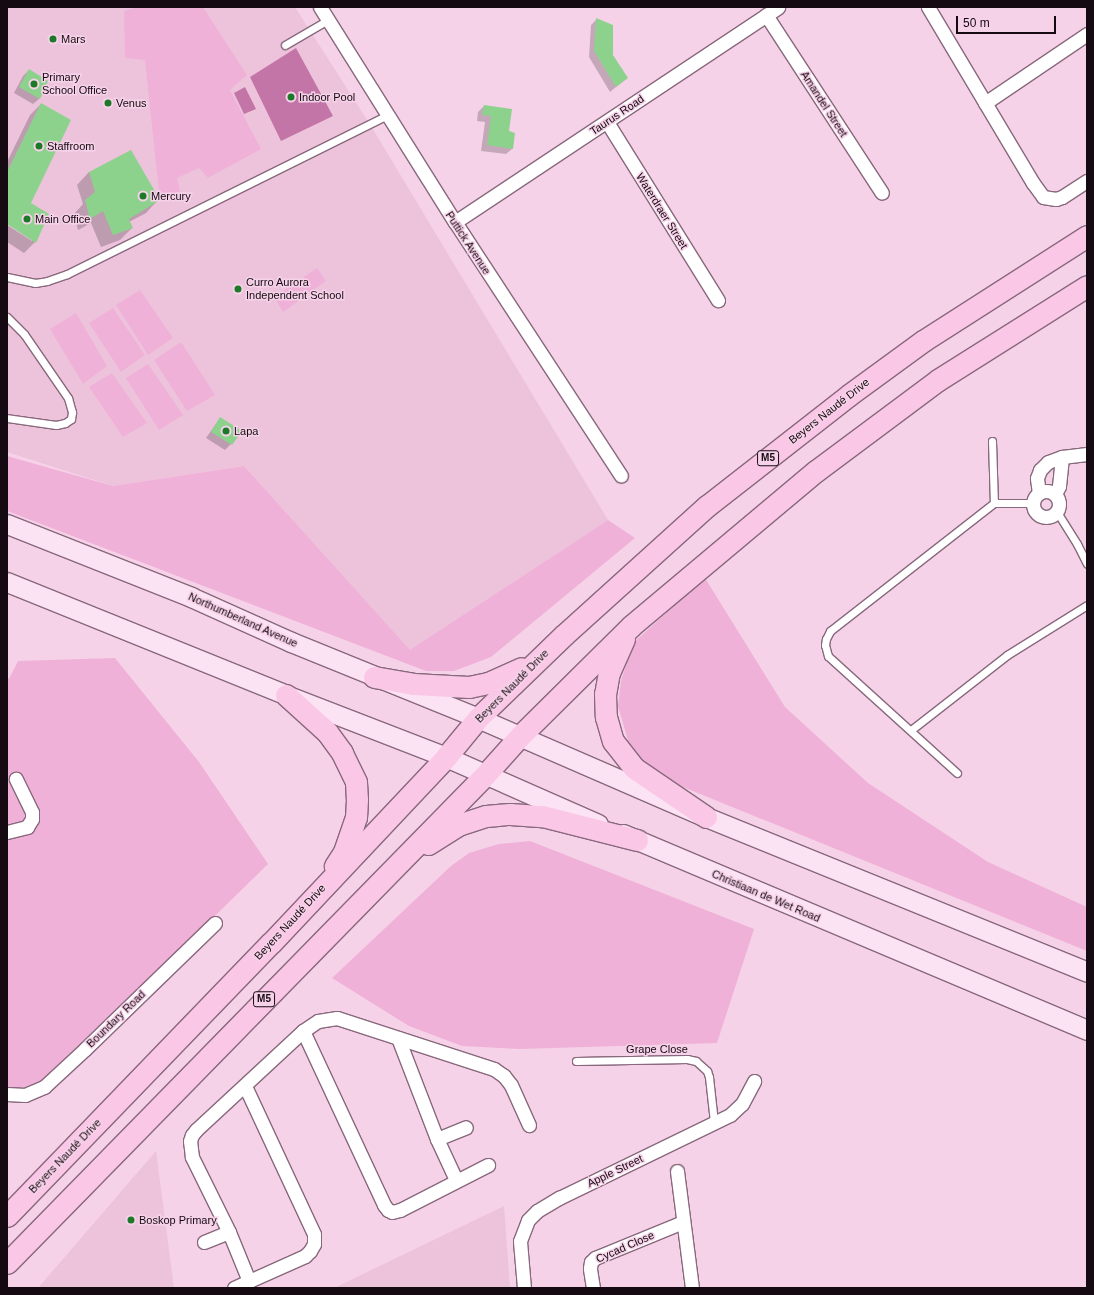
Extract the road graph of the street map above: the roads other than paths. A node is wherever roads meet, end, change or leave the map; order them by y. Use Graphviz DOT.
graph roads {
  1 [pos="320,7"];
  2 [pos="778,7"];
  3 [pos="931,8"];
  4 [pos="766,15"];
  5 [pos="328,20"];
  6 [pos="1087,34"];
  7 [pos="285,45"];
  8 [pos="985,102"];
  9 [pos="388,115"];
  10 [pos="606,122"];
  11 [pos="1087,181"];
  12 [pos="882,193"];
  13 [pos="455,222"];
  14 [pos="1087,236"];
  15 [pos="7,277"];
  16 [pos="1087,286"];
  17 [pos="718,300"];
  18 [pos="7,317"];
  19 [pos="7,418"];
  20 [pos="992,441"];
  21 [pos="1087,454"];
  22 [pos="1062,458"];
  23 [pos="621,476"];
  24 [pos="1054,494"];
  25 [pos="1036,498"];
  26 [pos="994,503"];
  27 [pos="1057,512"];
  28 [pos="7,524"];
  29 [pos="1087,564"];
  30 [pos="7,582"];
  31 [pos="1087,605"];
  32 [pos="631,626"];
  33 [pos="541,658"];
  34 [pos="374,677"];
  35 [pos="286,695"];
  36 [pos="478,718"];
  37 [pos="911,730"];
  38 [pos="520,736"];
  39 [pos="446,757"];
  40 [pos="957,774"];
  41 [pos="485,775"];
  42 [pos="16,779"];
  43 [pos="706,817"];
  44 [pos="7,832"];
  45 [pos="637,840"];
  46 [pos="394,866"];
  47 [pos="319,892"];
  48 [pos="215,923"];
  49 [pos="1087,972"];
  50 [pos="1087,1030"];
  51 [pos="303,1031"];
  52 [pos="398,1038"];
  53 [pos="576,1062"];
  54 [pos="754,1081"];
  55 [pos="245,1086"];
  56 [pos="7,1094"];
  57 [pos="714,1122"];
  58 [pos="529,1125"];
  59 [pos="466,1127"];
  60 [pos="437,1139"];
  61 [pos="488,1166"];
  62 [pos="677,1171"];
  63 [pos="456,1180"];
  64 [pos="7,1216"];
  65 [pos="683,1222"];
  66 [pos="229,1232"];
  67 [pos="204,1242"];
  68 [pos="7,1263"];
  69 [pos="250,1281"];
  70 [pos="234,1288"];
  71 [pos="524,1288"];
  72 [pos="593,1288"];
  73 [pos="692,1288"];
  1 -- 5 [label="street, Puttick Avenue"];
  2 -- 4 [label="street, Taurus Road"];
  3 -- 8 [label="street"];
  4 -- 10 [label="street, Taurus Road"];
  4 -- 12 [label="street, Amandel Street"];
  5 -- 7 [label="lane"];
  5 -- 9 [label="street, Puttick Avenue"];
  6 -- 8 [label="street"];
  8 -- 11 [label="street"];
  9 -- 13 [label="street, Puttick Avenue"];
  9 -- 15 [label="lane"];
  10 -- 13 [label="street, Taurus Road"];
  10 -- 17 [label="street, Waterdraer Street"];
  13 -- 23 [label="street, Puttick Avenue"];
  14 -- 33 [label="main road, Beyers Naudé Drive / M5"];
  16 -- 32 [label="main road, M5"];
  18 -- 19 [label="lane"];
  20 -- 26 [label="lane"];
  21 -- 22 [label="street"];
  22 -- 24 [label="street"];
  22 -- 25 [label="street"];
  24 -- 25 [label="street"];
  24 -- 27 [label="street"];
  25 -- 26 [label="lane"];
  25 -- 27 [label="street"];
  26 -- 37 [label="lane"];
  27 -- 29 [label="lane"];
  28 -- 34 [label="main road, Northumberland Avenue"];
  30 -- 35 [label="main road"];
  31 -- 37 [label="lane"];
  32 -- 38 [label="main road, M5"];
  32 -- 43 [label="main road"];
  33 -- 34 [label="main road"];
  33 -- 36 [label="main road, Beyers Naudé Drive / M5"];
  34 -- 36 [label="main road, Northumberland Avenue"];
  35 -- 39 [label="main road"];
  35 -- 47 [label="main road"];
  36 -- 38 [label="main road"];
  36 -- 39 [label="main road, Beyers Naudé Drive / M5"];
  37 -- 40 [label="lane"];
  38 -- 41 [label="main road, M5"];
  38 -- 43 [label="main road"];
  39 -- 41 [label="main road, Christiaan de Wet Road"];
  39 -- 47 [label="main road, Beyers Naudé Drive / M5"];
  41 -- 45 [label="main road, Christiaan de Wet Road"];
  41 -- 46 [label="main road, M5"];
  42 -- 44 [label="street"];
  43 -- 49 [label="main road"];
  45 -- 46 [label="main road"];
  45 -- 50 [label="main road, Christiaan de Wet Road"];
  46 -- 68 [label="main road, M5"];
  47 -- 64 [label="main road, Beyers Naudé Drive / M5"];
  48 -- 56 [label="street, Boundary Road"];
  51 -- 52 [label="street"];
  51 -- 55 [label="street"];
  51 -- 63 [label="street"];
  52 -- 58 [label="street"];
  52 -- 60 [label="street"];
  53 -- 57 [label="lane, Grape Close"];
  54 -- 57 [label="street, Apple Street"];
  55 -- 66 [label="street"];
  55 -- 69 [label="street"];
  57 -- 71 [label="street, Apple Street"];
  59 -- 60 [label="street"];
  60 -- 63 [label="street"];
  61 -- 63 [label="street"];
  62 -- 65 [label="street"];
  65 -- 72 [label="street, Cycad Close"];
  65 -- 73 [label="street"];
  66 -- 67 [label="street"];
  66 -- 69 [label="street"];
  69 -- 70 [label="street"];
}
